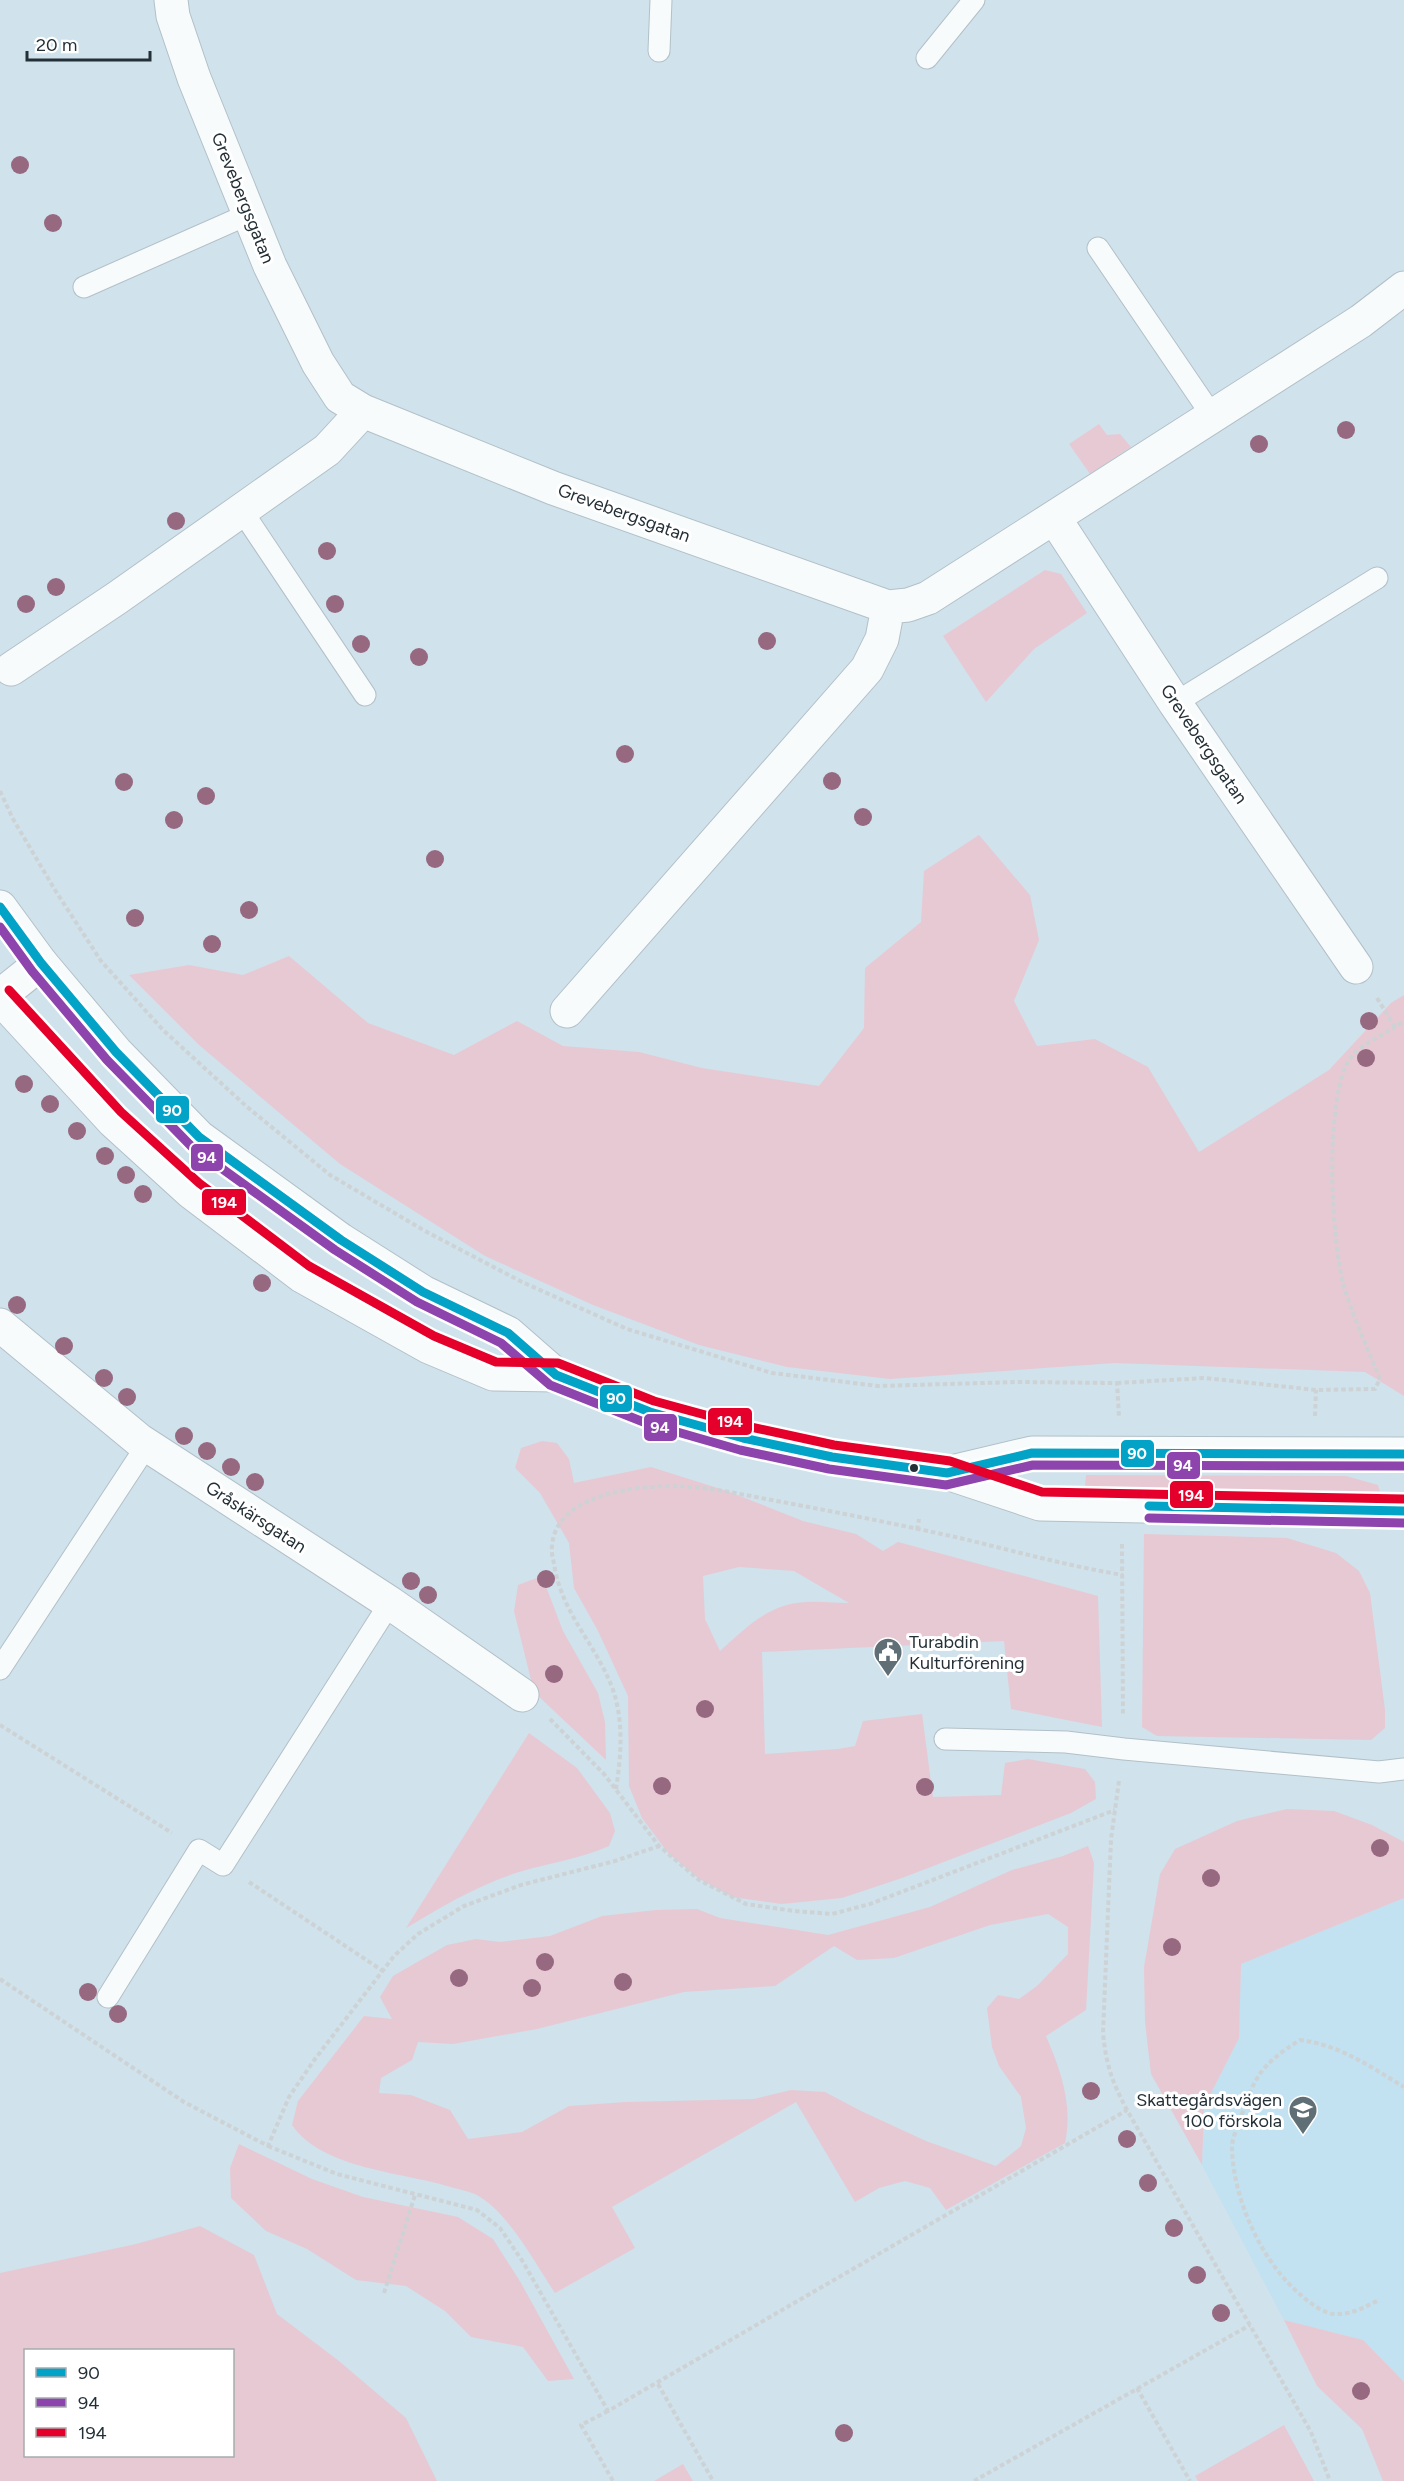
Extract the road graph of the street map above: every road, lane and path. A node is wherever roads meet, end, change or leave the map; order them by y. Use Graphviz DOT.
graph roads {
  1 [pos="171,0"];
  2 [pos="661,0"];
  3 [pos="974,0"];
  4 [pos="659,51"];
  5 [pos="927,57"];
  6 [pos="249,214"];
  7 [pos="1098,248"];
  8 [pos="84,287"];
  9 [pos="1404,288"];
  10 [pos="363,411"];
  11 [pos="1213,417"];
  12 [pos="242,511"];
  13 [pos="1055,519"];
  14 [pos="1377,578"];
  15 [pos="888,607"];
  16 [pos="11,669"];
  17 [pos="365,695"];
  18 [pos="1175,703"];
  19 [pos="0,791"];
  20 [pos="0,907"];
  21 [pos="41,963"];
  22 [pos="1356,967"];
  23 [pos="0,997"];
  24 [pos="567,1011"];
  25 [pos="1395,1027"];
  26 [pos="0,1325"];
  27 [pos="556,1376"];
  28 [pos="1117,1383"];
  29 [pos="1316,1390"];
  30 [pos="1119,1418"];
  31 [pos="1314,1418"];
  32 [pos="147,1445"];
  33 [pos="1404,1454"];
  34 [pos="946,1473"];
  35 [pos="1404,1511"];
  36 [pos="919,1519"];
  37 [pos="917,1530"];
  38 [pos="1122,1544"];
  39 [pos="1123,1575"];
  40 [pos="390,1603"];
  41 [pos="0,1669"];
  42 [pos="535,1705"];
  43 [pos="0,1725"];
  44 [pos="945,1739"];
  45 [pos="1124,1749"];
  46 [pos="1404,1769"];
  47 [pos="616,1789"];
  48 [pos="1115,1809"];
  49 [pos="659,1846"];
  50 [pos="199,1850"];
  51 [pos="223,1866"];
  52 [pos="383,1971"];
  53 [pos="0,1980"];
  54 [pos="108,1997"];
  55 [pos="1404,2087"];
  56 [pos="1127,2110"];
  57 [pos="268,2146"];
  58 [pos="415,2195"];
  59 [pos="384,2293"];
  60 [pos="1377,2301"];
  61 [pos="1250,2324"];
  62 [pos="658,2384"];
  63 [pos="1137,2388"];
  64 [pos="608,2411"];
  65 [pos="613,2481"];
  66 [pos="713,2481"];
  67 [pos="974,2481"];
  68 [pos="1190,2481"];
  69 [pos="1330,2481"];
  1 -- 6 [label="street, Grevebergsgatan"];
  2 -- 4 [label="lane"];
  3 -- 5 [label="lane"];
  6 -- 8 [label="lane"];
  6 -- 10 [label="street, Grevebergsgatan"];
  7 -- 11 [label="lane"];
  9 -- 11 [label="street, Grevebergsgatan"];
  10 -- 12 [label="street"];
  10 -- 15 [label="street, Grevebergsgatan"];
  11 -- 13 [label="street, Grevebergsgatan"];
  12 -- 16 [label="street"];
  12 -- 17 [label="lane"];
  13 -- 15 [label="street, Grevebergsgatan"];
  13 -- 18 [label="street, Grevebergsgatan"];
  14 -- 18 [label="lane"];
  15 -- 24 [label="street"];
  18 -- 22 [label="street, Grevebergsgatan"];
  19 -- 28 [label="path"];
  20 -- 21 [label="street"];
  21 -- 23 [label="street"];
  21 -- 27 [label="street"];
  23 -- 27 [label="street"];
  25 -- 29 [label="path"];
  26 -- 32 [label="street, Gråskärsgatan"];
  27 -- 34 [label="street"];
  28 -- 29 [label="path"];
  28 -- 30 [label="path"];
  29 -- 31 [label="path"];
  32 -- 40 [label="street, Gråskärsgatan"];
  32 -- 41 [label="lane"];
  33 -- 34 [label="street"];
  34 -- 35 [label="street"];
  36 -- 37 [label="path"];
  37 -- 39 [label="path"];
  37 -- 47 [label="path"];
  38 -- 39 [label="path"];
  39 -- 45 [label="path"];
  40 -- 42 [label="street, Gråskärsgatan"];
  40 -- 51 [label="lane"];
  42 -- 47 [label="path"];
  43 -- 50 [label="path"];
  44 -- 45 [label="lane"];
  45 -- 46 [label="lane"];
  45 -- 48 [label="path"];
  47 -- 49 [label="path"];
  48 -- 49 [label="path"];
  48 -- 56 [label="path"];
  49 -- 52 [label="path"];
  50 -- 51 [label="lane"];
  50 -- 54 [label="lane"];
  51 -- 52 [label="path"];
  52 -- 57 [label="path"];
  53 -- 57 [label="path"];
  55 -- 60 [label="path"];
  56 -- 61 [label="path"];
  56 -- 62 [label="path"];
  57 -- 58 [label="path"];
  58 -- 59 [label="path"];
  58 -- 64 [label="path"];
  61 -- 63 [label="path"];
  61 -- 69 [label="path"];
  62 -- 64 [label="path"];
  62 -- 66 [label="path"];
  63 -- 67 [label="path"];
  63 -- 68 [label="path"];
  64 -- 65 [label="path"];
}
